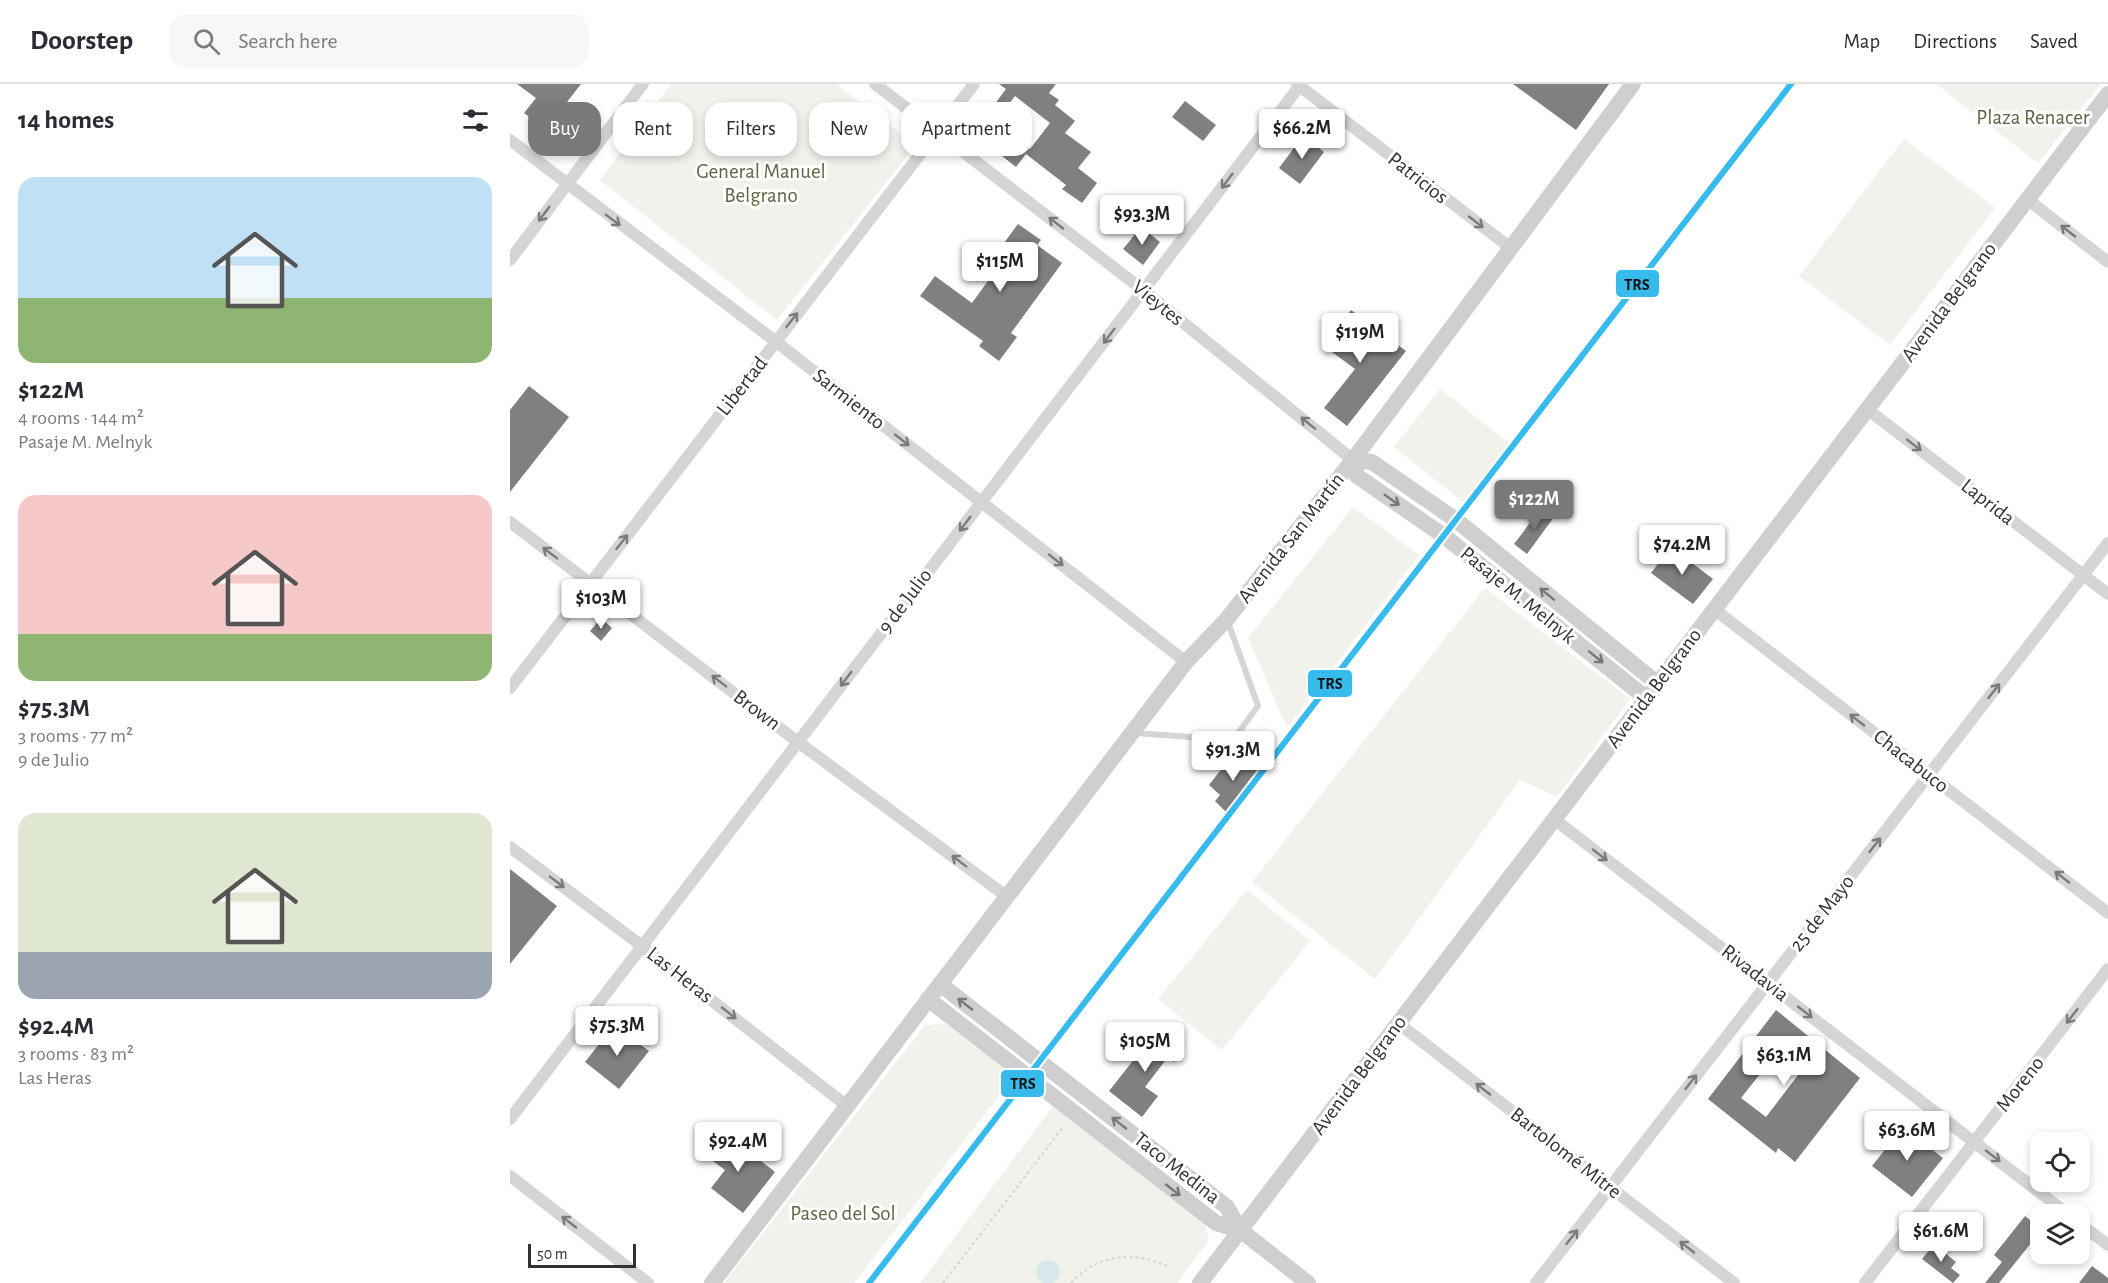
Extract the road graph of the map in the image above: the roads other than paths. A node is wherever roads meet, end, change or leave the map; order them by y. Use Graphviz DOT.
graph roads {
  1 [pos="643,84"];
  2 [pos="875,84"];
  3 [pos="974,84"];
  4 [pos="1634,84"];
  5 [pos="1299,85"];
  6 [pos="2108,94"];
  7 [pos="960,102"];
  8 [pos="901,104"];
  9 [pos="510,140"];
  10 [pos="919,156"];
  11 [pos="968,156"];
  12 [pos="567,185"];
  13 [pos="2027,199"];
  14 [pos="1512,249"];
  15 [pos="510,260"];
  16 [pos="2108,262"];
  17 [pos="1143,290"];
  18 [pos="776,342"];
  19 [pos="1868,409"];
  20 [pos="1353,460"];
  21 [pos="981,502"];
  22 [pos="510,522"];
  23 [pos="2108,543"];
  24 [pos="2083,575"];
  25 [pos="590,583"];
  26 [pos="2108,594"];
  27 [pos="1714,609"];
  28 [pos="1227,619"];
  29 [pos="1186,662"];
  30 [pos="1658,684"];
  31 [pos="510,688"];
  32 [pos="1646,698"];
  33 [pos="1133,733"];
  34 [pos="798,742"];
  35 [pos="1929,775"];
  36 [pos="1554,819"];
  37 [pos="510,847"];
  38 [pos="1006,896"];
  39 [pos="2108,913"];
  40 [pos="642,945"];
  41 [pos="2108,969"];
  42 [pos="1768,983"];
  43 [pos="940,984"];
  44 [pos="928,999"];
  45 [pos="1398,1023"];
  46 [pos="847,1106"];
  47 [pos="510,1119"];
  48 [pos="1974,1142"];
  49 [pos="510,1176"];
  50 [pos="1610,1187"];
  51 [pos="2055,1204"];
  52 [pos="1240,1230"];
  53 [pos="2090,1231"];
  54 [pos="2108,1245"];
  55 [pos="648,1283"];
  56 [pos="712,1283"];
  57 [pos="1200,1283"];
  58 [pos="1308,1283"];
  59 [pos="1536,1283"];
  60 [pos="1734,1283"];
  61 [pos="1865,1283"];
  1 -- 12 [label="street"];
  2 -- 8 [label="street, Vieytes"];
  3 -- 7 [label="street, Libertad"];
  4 -- 14 [label="main road, Avenida San Martín"];
  5 -- 14 [label="street, Patricios, one-way"];
  5 -- 17 [label="street, 9 de Julio, one-way"];
  6 -- 13 [label="main road, Avenida Belgrano"];
  9 -- 12 [label="street, Sarmiento"];
  18 -- 10 [label="street, Libertad, one-way"];
  17 -- 11 [label="street, Vieytes, one-way"];
  12 -- 15 [label="street, one-way"];
  12 -- 18 [label="street, Sarmiento, one-way"];
  16 -- 13 [label="street, one-way"];
  13 -- 19 [label="main road, Avenida Belgrano"];
  14 -- 20 [label="main road, Avenida San Martín"];
  20 -- 17 [label="street, Vieytes, one-way"];
  17 -- 21 [label="street, 9 de Julio, one-way"];
  18 -- 21 [label="street, Sarmiento, one-way"];
  25 -- 18 [label="street, Libertad, one-way"];
  19 -- 24 [label="street, Laprida, one-way"];
  19 -- 27 [label="main road, Avenida Belgrano"];
  20 -- 28 [label="main road, Avenida San Martín"];
  30 -- 20 [label="main road, Pasaje M. Melnyk, one-way"];
  20 -- 32 [label="main road, Pasaje M. Melnyk, one-way"];
  21 -- 29 [label="street, Sarmiento, one-way"];
  21 -- 34 [label="street, 9 de Julio, one-way"];
  25 -- 22 [label="street, Brown, one-way"];
  23 -- 24 [label="street, 25 de Mayo"];
  24 -- 26 [label="street, Laprida"];
  35 -- 24 [label="street, 25 de Mayo, one-way"];
  25 -- 31 [label="street, Libertad"];
  34 -- 25 [label="street, Brown, one-way"];
  27 -- 30 [label="main road, Avenida Belgrano"];
  35 -- 27 [label="street, Chacabuco, one-way"];
  28 -- 29 [label="main road, Avenida San Martín"];
  28 -- 33 [label="lane"];
  29 -- 33 [label="main road, Avenida San Martín"];
  30 -- 32 [label="main road, Avenida Belgrano"];
  32 -- 36 [label="main road, Avenida Belgrano"];
  33 -- 38 [label="main road, Avenida San Martín"];
  38 -- 34 [label="street, Brown, one-way"];
  34 -- 40 [label="street, 9 de Julio"];
  39 -- 35 [label="street, Chacabuco, one-way"];
  42 -- 35 [label="street, 25 de Mayo, one-way"];
  36 -- 42 [label="street, Rivadavia, one-way"];
  36 -- 45 [label="main road, Avenida Belgrano"];
  37 -- 40 [label="street, Las Heras, one-way"];
  38 -- 43 [label="main road, Avenida San Martín"];
  40 -- 46 [label="street, Las Heras, one-way"];
  40 -- 47 [label="street, 9 de Julio"];
  41 -- 48 [label="street, Moreno, one-way"];
  42 -- 48 [label="street, Rivadavia, one-way"];
  50 -- 42 [label="street, 25 de Mayo, one-way"];
  43 -- 44 [label="main road, Avenida San Martín"];
  52 -- 43 [label="main road, Taco Medina, one-way"];
  44 -- 46 [label="main road, Avenida San Martín"];
  44 -- 52 [label="main road, Taco Medina, one-way"];
  50 -- 45 [label="street, Bartolomé Mitre, one-way"];
  45 -- 52 [label="main road, Avenida Belgrano"];
  46 -- 56 [label="main road, Avenida San Martín"];
  48 -- 51 [label="street, Rivadavia, one-way"];
  48 -- 61 [label="street, Moreno"];
  55 -- 49 [label="street, one-way"];
  59 -- 50 [label="street, 25 de Mayo, one-way"];
  60 -- 50 [label="street, Bartolomé Mitre, one-way"];
  52 -- 57 [label="main road, Avenida Belgrano"];
  52 -- 58 [label="main road"];
  53 -- 54 [label="street"];
}
